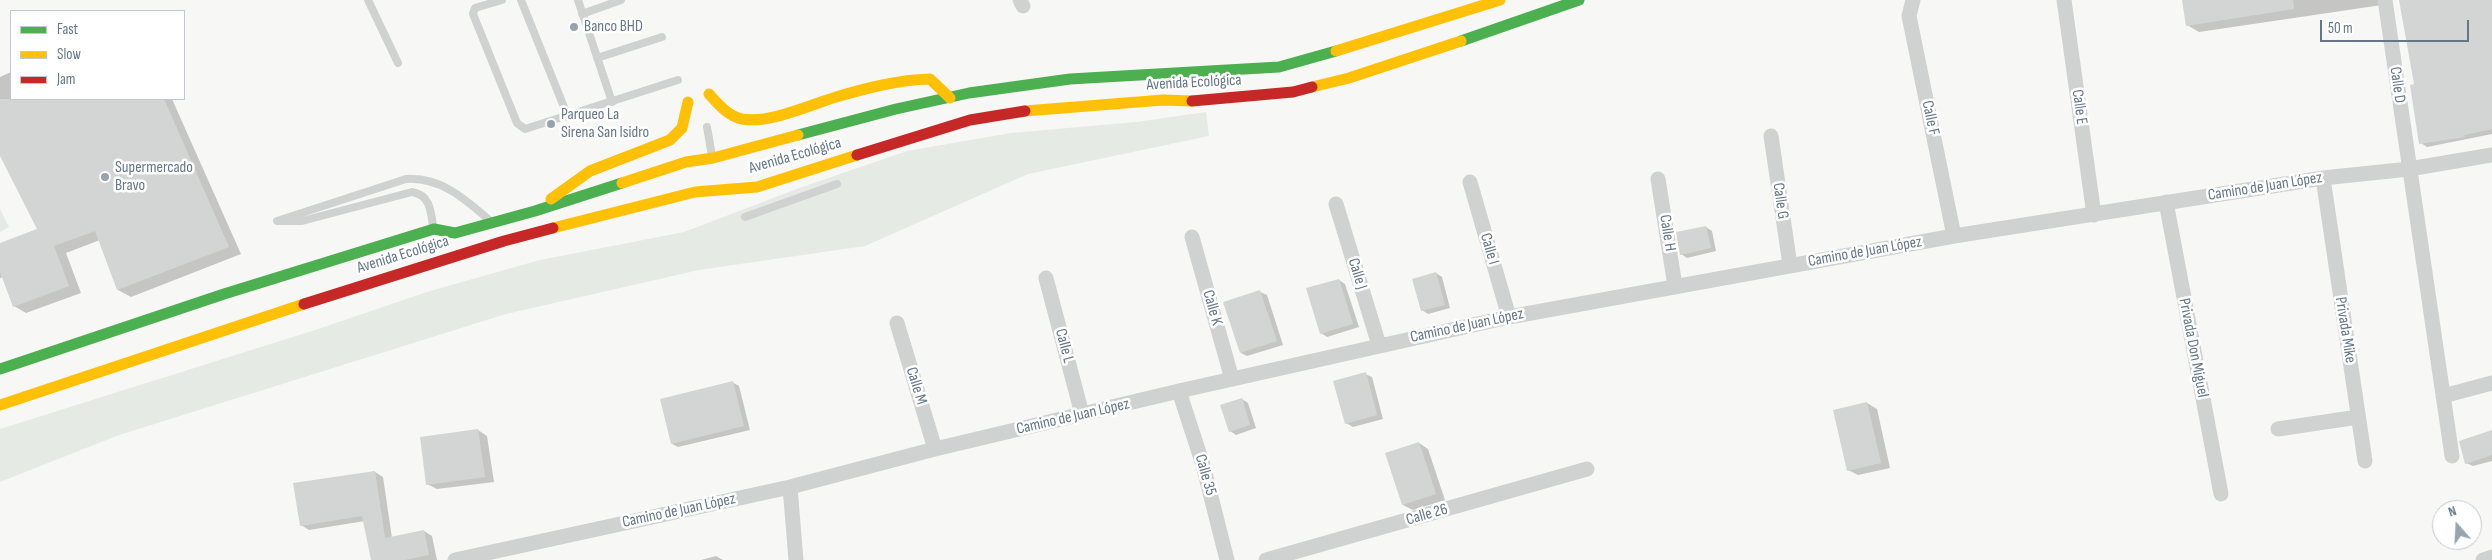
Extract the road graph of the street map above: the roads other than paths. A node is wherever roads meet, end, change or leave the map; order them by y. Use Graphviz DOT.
graph roads {
  1 [pos="368,0"];
  2 [pos="502,0"];
  3 [pos="520,0"];
  4 [pos="578,0"];
  5 [pos="621,0"];
  6 [pos="1500,0"];
  7 [pos="1579,0"];
  8 [pos="1913,0"];
  9 [pos="2064,0"];
  10 [pos="2385,0"];
  11 [pos="582,14"];
  12 [pos="662,37"];
  13 [pos="597,58"];
  14 [pos="398,63"];
  15 [pos="678,80"];
  16 [pos="709,94"];
  17 [pos="950,98"];
  18 [pos="612,102"];
  19 [pos="688,102"];
  20 [pos="568,117"];
  21 [pos="707,127"];
  22 [pos="842,135"];
  23 [pos="1771,136"];
  24 [pos="859,139"];
  25 [pos="873,148"];
  26 [pos="2492,155"];
  27 [pos="713,158"];
  28 [pos="2409,169"];
  29 [pos="697,173"];
  30 [pos="2323,178"];
  31 [pos="1658,179"];
  32 [pos="1470,182"];
  33 [pos="837,184"];
  34 [pos="653,185"];
  35 [pos="761,198"];
  36 [pos="2166,202"];
  37 [pos="1336,204"];
  38 [pos="535,211"];
  39 [pos="2094,215"];
  40 [pos="745,217"];
  41 [pos="491,222"];
  42 [pos="562,227"];
  43 [pos="434,229"];
  44 [pos="1954,236"];
  45 [pos="1192,237"];
  46 [pos="1790,265"];
  47 [pos="1046,278"];
  48 [pos="1676,286"];
  49 [pos="1509,317"];
  50 [pos="897,323"];
  51 [pos="1379,345"];
  52 [pos="0,369"];
  53 [pos="1232,379"];
  54 [pos="2492,383"];
  55 [pos="1179,392"];
  56 [pos="2443,396"];
  57 [pos="0,405"];
  58 [pos="1082,414"];
  59 [pos="2358,417"];
  60 [pos="2278,430"];
  61 [pos="935,449"];
  62 [pos="2452,456"];
  63 [pos="2365,462"];
  64 [pos="1587,469"];
  65 [pos="790,487"];
  66 [pos="2221,494"];
  67 [pos="2492,557"];
  68 [pos="455,560"];
  69 [pos="796,560"];
  70 [pos="1227,560"];
  71 [pos="1266,560"];
  72 [pos="2482,560"];
  1 -- 14 [label="lane"];
  2 -- 20 [label="lane"];
  3 -- 20 [label="lane"];
  4 -- 11 [label="lane"];
  5 -- 11 [label="lane"];
  6 -- 17 [label="main road, Avenida Ecológica"];
  7 -- 25 [label="main road, Avenida Ecológica"];
  8 -- 44 [label="street, Calle F"];
  9 -- 39 [label="street, Calle E"];
  10 -- 28 [label="street, Calle D"];
  11 -- 13 [label="lane"];
  12 -- 13 [label="lane"];
  13 -- 18 [label="lane"];
  15 -- 18 [label="lane"];
  16 -- 17 [label="main road"];
  17 -- 27 [label="main road, Avenida Ecológica"];
  18 -- 20 [label="lane"];
  19 -- 38 [label="main road"];
  21 -- 27 [label="lane"];
  22 -- 27 [label="main road"];
  23 -- 46 [label="street, Calle G"];
  24 -- 25 [label="main road"];
  25 -- 35 [label="main road, Avenida Ecológica"];
  26 -- 28 [label="street, Camino de Juan López"];
  27 -- 29 [label="main road"];
  27 -- 38 [label="main road, Avenida Ecológica"];
  28 -- 30 [label="street, Camino de Juan López"];
  28 -- 56 [label="street, Calle D"];
  30 -- 36 [label="street, Camino de Juan López"];
  30 -- 59 [label="street, Privada Mike"];
  31 -- 48 [label="street, Calle H"];
  32 -- 49 [label="street, Calle I"];
  33 -- 35 [label="lane"];
  34 -- 42 [label="main road"];
  35 -- 40 [label="lane"];
  35 -- 42 [label="main road, Avenida Ecológica"];
  36 -- 39 [label="street, Camino de Juan López"];
  36 -- 66 [label="street, Privada Don Miguel"];
  37 -- 51 [label="street, Calle J"];
  38 -- 41 [label="main road, Avenida Ecológica"];
  39 -- 44 [label="street, Camino de Juan López"];
  41 -- 43 [label="main road, Avenida Ecológica"];
  41 -- 43 [label="lane"];
  42 -- 57 [label="main road, Avenida Ecológica"];
  43 -- 52 [label="main road, Avenida Ecológica"];
  44 -- 46 [label="street, Camino de Juan López"];
  45 -- 53 [label="street, Calle K"];
  46 -- 48 [label="street, Camino de Juan López"];
  47 -- 58 [label="street, Calle L"];
  48 -- 49 [label="street, Camino de Juan López"];
  49 -- 51 [label="street, Camino de Juan López"];
  50 -- 61 [label="street, Calle M"];
  51 -- 53 [label="street, Camino de Juan López"];
  53 -- 55 [label="street, Camino de Juan López"];
  54 -- 56 [label="street"];
  55 -- 58 [label="street, Camino de Juan López"];
  55 -- 70 [label="street, Calle 35"];
  56 -- 62 [label="street, Calle D"];
  58 -- 61 [label="street, Camino de Juan López"];
  59 -- 60 [label="street"];
  59 -- 63 [label="street, Privada Mike"];
  61 -- 65 [label="street, Camino de Juan López"];
  64 -- 71 [label="street, Calle 26"];
  65 -- 68 [label="street, Camino de Juan López"];
  65 -- 69 [label="street"];
  67 -- 72 [label="street"];
}
